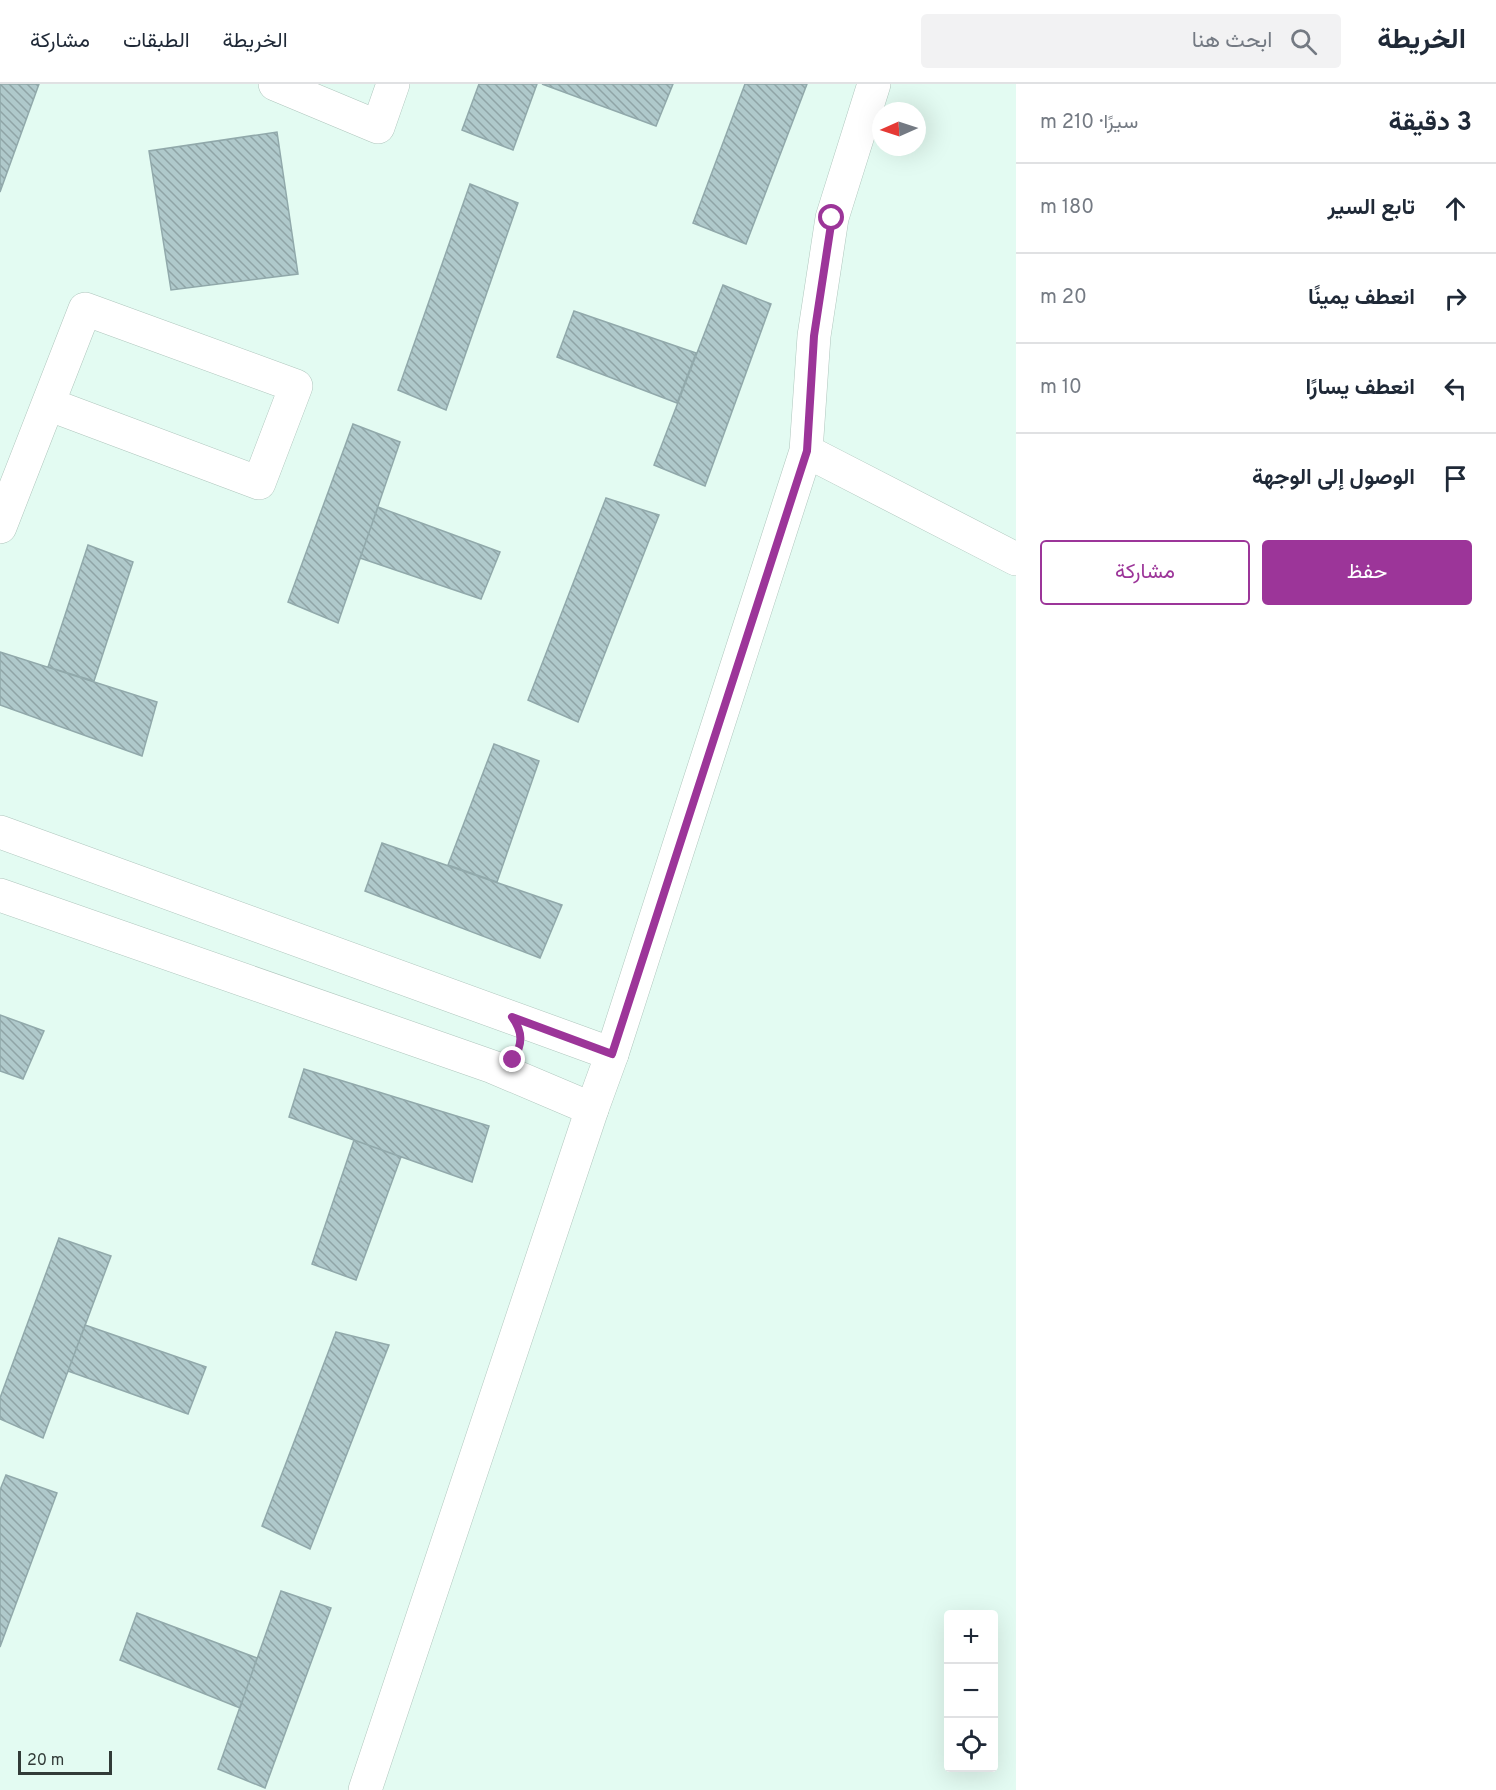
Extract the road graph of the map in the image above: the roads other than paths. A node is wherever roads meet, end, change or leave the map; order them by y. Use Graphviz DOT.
graph roads {
  1 [pos="275,84"];
  2 [pos="393,84"];
  3 [pos="874,84"];
  4 [pos="48,404"];
  5 [pos="807,451"];
  6 [pos="0,527"];
  7 [pos="1016,559"];
  8 [pos="0,832"];
  9 [pos="0,895"];
  10 [pos="512,1017"];
  11 [pos="612,1054"];
  12 [pos="493,1067"];
  13 [pos="592,1109"];
  14 [pos="365,1790"];
  1 -- 2 [label="street"];
  3 -- 5 [label="street"];
  4 -- 4 [label="street"];
  4 -- 6 [label="street"];
  5 -- 7 [label="street"];
  5 -- 11 [label="street"];
  8 -- 10 [label="street"];
  9 -- 12 [label="street"];
  10 -- 11 [label="street"];
  10 -- 12 [label="street"];
  11 -- 13 [label="street"];
  12 -- 13 [label="street"];
  13 -- 14 [label="street"];
}
